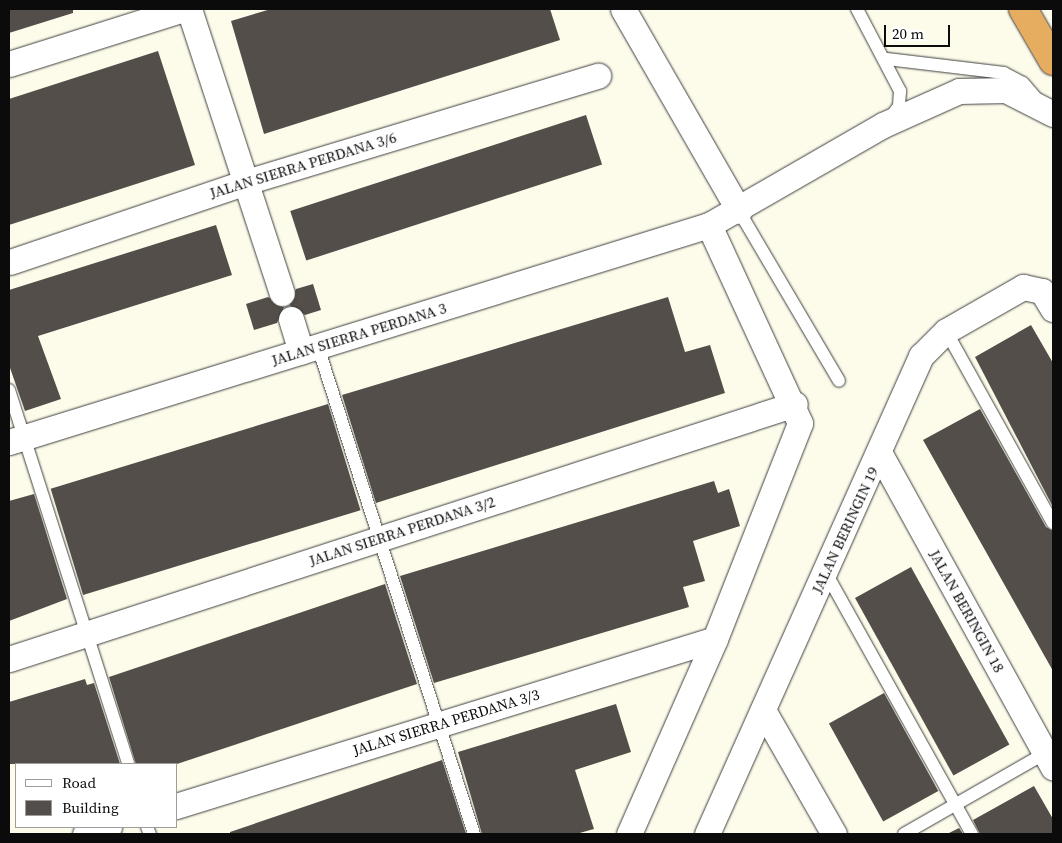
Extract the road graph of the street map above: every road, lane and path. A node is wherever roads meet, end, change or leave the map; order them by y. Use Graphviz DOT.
graph roads {
  1 [pos="183,9"];
  2 [pos="189,9"];
  3 [pos="623,9"];
  4 [pos="857,9"];
  5 [pos="1023,9"];
  6 [pos="887,59"];
  7 [pos="1053,60"];
  8 [pos="9,64"];
  9 [pos="598,76"];
  10 [pos="1049,110"];
  11 [pos="883,125"];
  12 [pos="246,182"];
  13 [pos="739,211"];
  14 [pos="709,225"];
  15 [pos="10,262"];
  16 [pos="282,293"];
  17 [pos="1048,300"];
  18 [pos="291,319"];
  19 [pos="946,331"];
  20 [pos="310,350"];
  21 [pos="840,381"];
  22 [pos="9,390"];
  23 [pos="795,404"];
  24 [pos="17,439"];
  25 [pos="880,454"];
  26 [pos="1053,523"];
  27 [pos="379,539"];
  28 [pos="826,573"];
  29 [pos="88,633"];
  30 [pos="715,638"];
  31 [pos="9,659"];
  32 [pos="763,710"];
  33 [pos="438,724"];
  34 [pos="1051,756"];
  35 [pos="128,763"];
  36 [pos="178,805"];
  37 [pos="956,805"];
  38 [pos="106,828"];
  39 [pos="710,832"];
  40 [pos="85,834"];
  41 [pos="474,834"];
  42 [pos="629,834"];
  43 [pos="834,834"];
  44 [pos="904,834"];
  45 [pos="972,834"];
  1 -- 8 [label="street"];
  2 -- 12 [label="street"];
  3 -- 13 [label="street"];
  4 -- 6 [label="lane"];
  5 -- 7 [label="highway"];
  6 -- 10 [label="lane"];
  6 -- 11 [label="lane"];
  9 -- 12 [label="street, JALAN SIERRA PERDANA 3/6"];
  10 -- 11 [label="street, JALAN SIERRA PERDANA 3"];
  11 -- 13 [label="street, JALAN SIERRA PERDANA 3"];
  12 -- 15 [label="street, JALAN SIERRA PERDANA 3/6"];
  12 -- 16 [label="street"];
  13 -- 14 [label="street, JALAN SIERRA PERDANA 3"];
  13 -- 21 [label="lane"];
  14 -- 20 [label="street, JALAN SIERRA PERDANA 3"];
  14 -- 23 [label="street"];
  17 -- 19 [label="street, JALAN BERINGIN 19"];
  18 -- 20 [label="street"];
  19 -- 25 [label="street, JALAN BERINGIN 19"];
  19 -- 26 [label="lane"];
  20 -- 24 [label="street, JALAN SIERRA PERDANA 3"];
  20 -- 27 [label="lane"];
  22 -- 24 [label="lane"];
  23 -- 27 [label="street, JALAN SIERRA PERDANA 3/2"];
  23 -- 30 [label="street"];
  24 -- 29 [label="lane"];
  25 -- 28 [label="street, JALAN BERINGIN 19"];
  25 -- 34 [label="street, JALAN BERINGIN 18"];
  27 -- 29 [label="street, JALAN SIERRA PERDANA 3/2"];
  27 -- 33 [label="lane"];
  28 -- 32 [label="street, JALAN BERINGIN 19"];
  28 -- 37 [label="lane"];
  29 -- 31 [label="street, JALAN SIERRA PERDANA 3/2"];
  29 -- 35 [label="lane"];
  30 -- 33 [label="street, JALAN SIERRA PERDANA 3/3"];
  30 -- 42 [label="street"];
  32 -- 39 [label="street, JALAN BERINGIN 19"];
  32 -- 43 [label="street"];
  33 -- 36 [label="street, JALAN SIERRA PERDANA 3/3"];
  33 -- 41 [label="lane"];
  34 -- 37 [label="lane"];
  37 -- 44 [label="lane"];
  37 -- 45 [label="lane"];
  38 -- 40 [label="street"];
}
